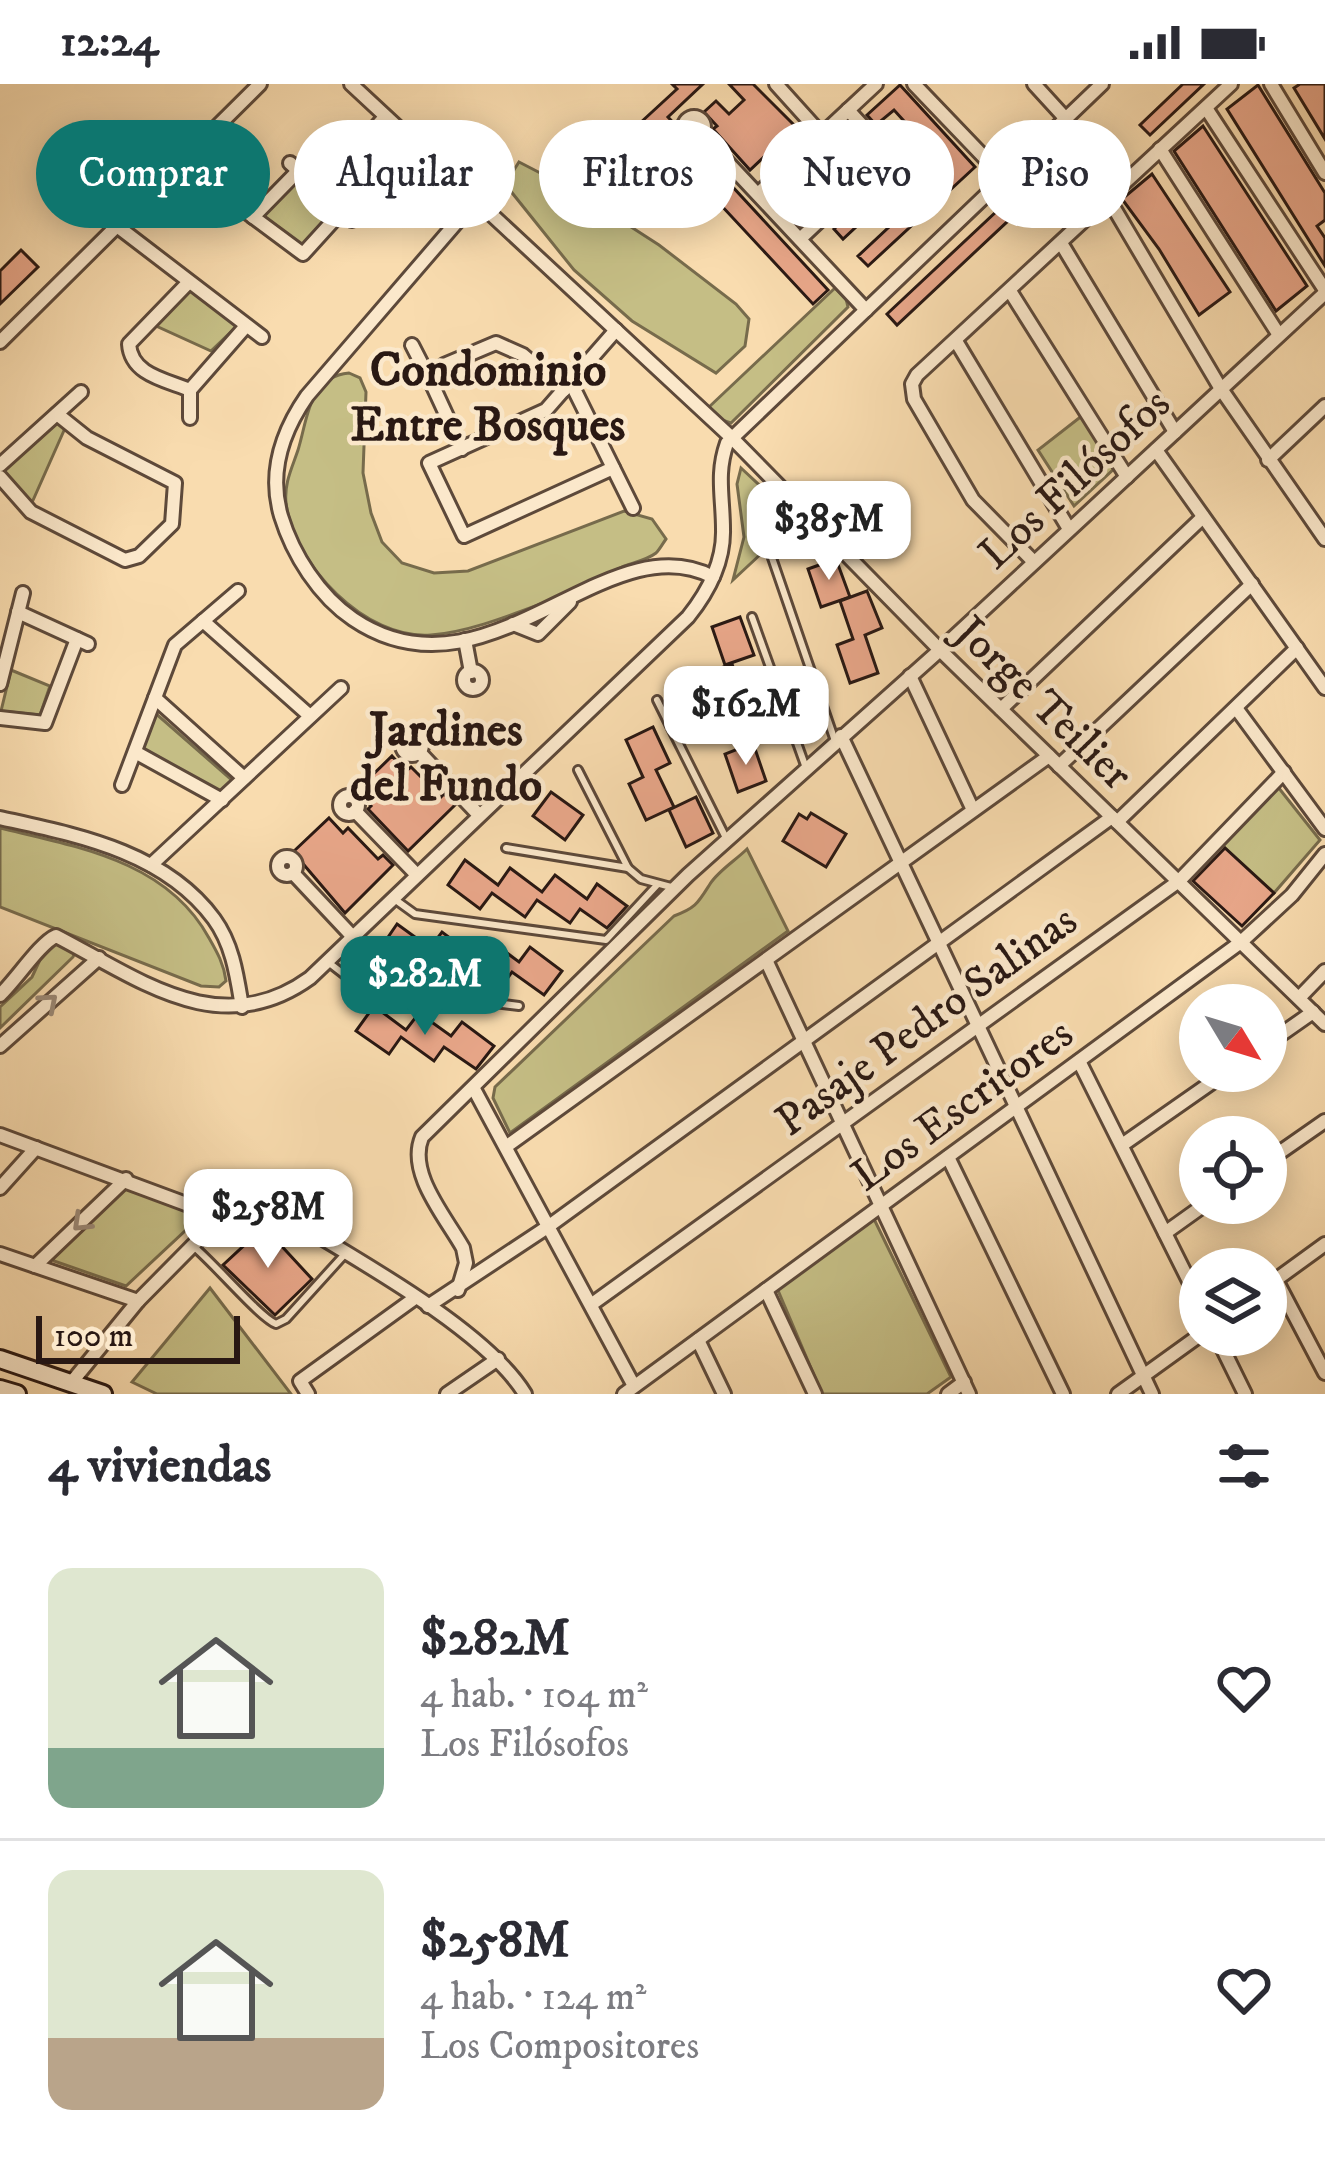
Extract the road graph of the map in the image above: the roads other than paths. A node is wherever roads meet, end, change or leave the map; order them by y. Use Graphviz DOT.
graph roads {
  1 [pos="260,84"];
  2 [pos="351,84"];
  3 [pos="776,84"];
  4 [pos="876,84"];
  5 [pos="914,84"];
  6 [pos="1034,84"];
  7 [pos="1102,84"];
  8 [pos="1231,84"];
  9 [pos="1270,84"];
  10 [pos="1206,107"];
  11 [pos="848,110"];
  12 [pos="385,118"];
  13 [pos="1066,119"];
  14 [pos="224,120"];
  15 [pos="808,120"];
  16 [pos="838,120"];
  17 [pos="1160,149"];
  18 [pos="978,151"];
  19 [pos="294,166"];
  20 [pos="736,171"];
  21 [pos="1325,172"];
  22 [pos="1131,176"];
  23 [pos="758,194"];
  24 [pos="270,196"];
  25 [pos="978,203"];
  26 [pos="115,228"];
  27 [pos="119,228"];
  28 [pos="268,228"];
  29 [pos="332,228"];
  30 [pos="452,228"];
  31 [pos="505,228"];
  32 [pos="1077,228"];
  33 [pos="1126,228"];
  34 [pos="800,239"];
  35 [pos="1061,243"];
  36 [pos="188,283"];
  37 [pos="1010,291"];
  38 [pos="1325,291"];
  39 [pos="866,310"];
  40 [pos="246,326"];
  41 [pos="616,330"];
  42 [pos="1279,335"];
  43 [pos="262,338"];
  44 [pos="956,341"];
  45 [pos="0,342"];
  46 [pos="412,345"];
  47 [pos="432,385"];
  48 [pos="568,387"];
  49 [pos="1221,389"];
  50 [pos="190,390"];
  51 [pos="80,392"];
  52 [pos="1325,406"];
  53 [pos="57,414"];
  54 [pos="190,418"];
  55 [pos="1175,432"];
  56 [pos="732,438"];
  57 [pos="462,449"];
  58 [pos="1156,450"];
  59 [pos="1268,460"];
  60 [pos="0,465"];
  61 [pos="613,468"];
  62 [pos="1127,477"];
  63 [pos="0,478"];
  64 [pos="633,508"];
  65 [pos="1203,518"];
  66 [pos="1069,529"];
  67 [pos="1325,539"];
  68 [pos="771,555"];
  69 [pos="1034,562"];
  70 [pos="713,578"];
  71 [pos="1252,584"];
  72 [pos="238,591"];
  73 [pos="23,593"];
  74 [pos="18,612"];
  75 [pos="752,617"];
  76 [pos="203,621"];
  77 [pos="465,640"];
  78 [pos="1297,648"];
  79 [pos="940,650"];
  80 [pos="471,672"];
  81 [pos="910,676"];
  82 [pos="0,684"];
  83 [pos="340,688"];
  84 [pos="1325,688"];
  85 [pos="154,698"];
  86 [pos="657,700"];
  87 [pos="1236,708"];
  88 [pos="1000,709"];
  89 [pos="310,716"];
  90 [pos="0,718"];
  91 [pos="838,738"];
  92 [pos="135,752"];
  93 [pos="418,752"];
  94 [pos="1054,761"];
  95 [pos="806,768"];
  96 [pos="578,770"];
  97 [pos="1283,772"];
  98 [pos="244,778"];
  99 [pos="122,785"];
  100 [pos="222,800"];
  101 [pos="973,810"];
  102 [pos="355,812"];
  103 [pos="478,815"];
  104 [pos="0,818"];
  105 [pos="1114,819"];
  106 [pos="1325,829"];
  107 [pos="727,840"];
  108 [pos="506,848"];
  109 [pos="1325,854"];
  110 [pos="899,861"];
  111 [pos="151,865"];
  112 [pos="628,868"];
  113 [pos="293,873"];
  114 [pos="417,875"];
  115 [pos="1178,881"];
  116 [pos="657,885"];
  117 [pos="675,888"];
  118 [pos="393,898"];
  119 [pos="352,937"];
  120 [pos="1241,942"];
  121 [pos="939,944"];
  122 [pos="99,958"];
  123 [pos="766,960"];
  124 [pos="327,962"];
  125 [pos="1325,971"];
  126 [pos="0,995"];
  127 [pos="1299,998"];
  128 [pos="519,1006"];
  129 [pos="242,1007"];
  130 [pos="1313,1012"];
  131 [pos="1325,1024"];
  132 [pos="980,1025"];
  133 [pos="1287,1030"];
  134 [pos="804,1041"];
  135 [pos="0,1046"];
  136 [pos="1079,1061"];
  137 [pos="474,1089"];
  138 [pos="1198,1092"];
  139 [pos="1019,1105"];
  140 [pos="1325,1121"];
  141 [pos="842,1123"];
  142 [pos="0,1135"];
  143 [pos="1121,1145"];
  144 [pos="507,1146"];
  145 [pos="1287,1147"];
  146 [pos="36,1148"];
  147 [pos="948,1157"];
  148 [pos="126,1179"];
  149 [pos="0,1188"];
  150 [pos="881,1206"];
  151 [pos="221,1217"];
  152 [pos="1179,1223"];
  153 [pos="549,1226"];
  154 [pos="1165,1233"];
  155 [pos="1325,1244"];
  156 [pos="193,1246"];
  157 [pos="0,1254"];
  158 [pos="345,1254"];
  159 [pos="1179,1261"];
  160 [pos="35,1266"];
  161 [pos="1287,1272"];
  162 [pos="458,1290"];
  163 [pos="766,1290"];
  164 [pos="415,1298"];
  165 [pos="138,1301"];
  166 [pos="592,1304"];
  167 [pos="428,1306"];
  168 [pos="1287,1310"];
  169 [pos="698,1340"];
  170 [pos="1179,1350"];
  171 [pos="1226,1356"];
  172 [pos="0,1359"];
  173 [pos="498,1359"];
  174 [pos="1325,1373"];
  175 [pos="1144,1375"];
  176 [pos="82,1388"];
  177 [pos="967,1388"];
  178 [pos="0,1389"];
  179 [pos="629,1390"];
  180 [pos="17,1394"];
  181 [pos="103,1394"];
  182 [pos="308,1394"];
  183 [pos="448,1394"];
  184 [pos="525,1394"];
  185 [pos="724,1394"];
  186 [pos="815,1394"];
  187 [pos="948,1394"];
  188 [pos="1063,1394"];
  189 [pos="1118,1394"];
  190 [pos="1152,1394"];
  191 [pos="1245,1394"];
  1 -- 14 [label="street"];
  2 -- 12 [label="street, Jorge Teilier"];
  3 -- 15 [label="street"];
  4 -- 11 [label="street"];
  5 -- 18 [label="street"];
  6 -- 13 [label="street"];
  7 -- 13 [label="street"];
  8 -- 10 [label="street"];
  9 -- 21 [label="street"];
  10 -- 17 [label="street"];
  10 -- 38 [label="street"];
  11 -- 16 [label="street"];
  11 -- 34 [label="street"];
  17 -- 22 [label="street"];
  17 -- 42 [label="street"];
  19 -- 24 [label="street"];
  20 -- 23 [label="street"];
  23 -- 34 [label="street"];
  25 -- 39 [label="street"];
  26 -- 45 [label="street"];
  27 -- 36 [label="street"];
  28 -- 29 [label="street"];
  30 -- 77 [label="street"];
  31 -- 41 [label="street, Jorge Teilier"];
  32 -- 35 [label="street"];
  33 -- 49 [label="street"];
  34 -- 39 [label="street"];
  35 -- 37 [label="street"];
  35 -- 55 [label="street"];
  36 -- 40 [label="street"];
  36 -- 50 [label="street"];
  37 -- 44 [label="street"];
  37 -- 62 [label="street"];
  38 -- 42 [label="street, Los Filósofos"];
  39 -- 56 [label="street"];
  40 -- 43 [label="street"];
  40 -- 50 [label="street"];
  41 -- 48 [label="street"];
  41 -- 56 [label="street, Jorge Teilier"];
  42 -- 49 [label="street, Los Filósofos"];
  44 -- 66 [label="street"];
  44 -- 69 [label="street"];
  46 -- 47 [label="street"];
  47 -- 48 [label="street"];
  47 -- 57 [label="street"];
  48 -- 57 [label="street"];
  48 -- 61 [label="street"];
  49 -- 55 [label="street, Los Filósofos"];
  49 -- 59 [label="street"];
  50 -- 54 [label="street"];
  51 -- 53 [label="street"];
  52 -- 59 [label="street"];
  53 -- 60 [label="street"];
  53 -- 63 [label="street"];
  55 -- 58 [label="street, Los Filósofos"];
  56 -- 70 [label="street"];
  56 -- 79 [label="street, Jorge Teilier"];
  57 -- 61 [label="street"];
  58 -- 62 [label="street, Los Filósofos"];
  58 -- 65 [label="street"];
  59 -- 67 [label="street"];
  61 -- 64 [label="street"];
  62 -- 66 [label="street, Los Filósofos"];
  65 -- 71 [label="street"];
  65 -- 88 [label="street"];
  66 -- 69 [label="street, Los Filósofos"];
  68 -- 91 [label="lane"];
  69 -- 79 [label="street, Los Filósofos"];
  70 -- 77 [label="street"];
  70 -- 103 [label="street"];
  71 -- 78 [label="street"];
  71 -- 94 [label="street"];
  72 -- 76 [label="street"];
  73 -- 74 [label="street"];
  74 -- 82 [label="street"];
  74 -- 90 [label="street"];
  75 -- 95 [label="lane"];
  76 -- 85 [label="street"];
  76 -- 89 [label="street"];
  77 -- 80 [label="street"];
  78 -- 84 [label="street"];
  78 -- 87 [label="street"];
  79 -- 81 [label="street, Los Filósofos"];
  79 -- 88 [label="street, Jorge Teilier"];
  81 -- 91 [label="street, Los Filósofos"];
  81 -- 101 [label="street"];
  83 -- 89 [label="street"];
  85 -- 92 [label="street"];
  85 -- 98 [label="street"];
  86 -- 107 [label="lane"];
  87 -- 97 [label="street"];
  87 -- 105 [label="street"];
  88 -- 94 [label="street, Jorge Teilier"];
  89 -- 98 [label="street"];
  91 -- 95 [label="street, Los Filósofos"];
  91 -- 110 [label="street"];
  92 -- 99 [label="street"];
  92 -- 100 [label="street"];
  93 -- 103 [label="street"];
  94 -- 101 [label="street"];
  94 -- 105 [label="street, Jorge Teilier"];
  95 -- 107 [label="street, Los Filósofos"];
  96 -- 112 [label="lane"];
  97 -- 106 [label="street"];
  97 -- 115 [label="street, Pasaje Pedro Salinas"];
  98 -- 100 [label="street"];
  100 -- 111 [label="street"];
  101 -- 110 [label="street"];
  102 -- 114 [label="street"];
  103 -- 114 [label="street"];
  104 -- 111 [label="street"];
  105 -- 115 [label="street, Jorge Teilier"];
  105 -- 121 [label="street"];
  107 -- 117 [label="street, Los Filósofos"];
  108 -- 112 [label="lane"];
  109 -- 120 [label="street, Los Escritores"];
  110 -- 121 [label="street"];
  110 -- 123 [label="street"];
  111 -- 129 [label="street"];
  112 -- 116 [label="lane"];
  113 -- 119 [label="street"];
  114 -- 118 [label="street"];
  115 -- 120 [label="street, Jorge Teilier"];
  115 -- 132 [label="street, Pasaje Pedro Salinas"];
  116 -- 117 [label="lane"];
  116 -- 118 [label="lane"];
  117 -- 137 [label="street, Los Filósofos"];
  118 -- 119 [label="street"];
  119 -- 124 [label="street"];
  120 -- 127 [label="street, Jorge Teilier"];
  120 -- 136 [label="street, Los Escritores"];
  121 -- 132 [label="street"];
  121 -- 134 [label="street"];
  122 -- 126 [label="street"];
  122 -- 129 [label="street"];
  135 -- 122 [label="street, one-way"];
  123 -- 134 [label="street"];
  123 -- 144 [label="street"];
  124 -- 128 [label="lane"];
  124 -- 129 [label="street"];
  125 -- 127 [label="street"];
  127 -- 130 [label="street, Jorge Teilier"];
  130 -- 131 [label="street, Jorge Teilier"];
  130 -- 133 [label="street"];
  132 -- 139 [label="street"];
  132 -- 141 [label="street, Pasaje Pedro Salinas"];
  134 -- 141 [label="street"];
  134 -- 153 [label="street"];
  136 -- 139 [label="street, Los Escritores"];
  136 -- 143 [label="street"];
  137 -- 144 [label="street"];
  137 -- 162 [label="street, Los Filósofos"];
  138 -- 143 [label="street"];
  139 -- 147 [label="street, Los Escritores"];
  139 -- 175 [label="street"];
  140 -- 145 [label="street"];
  141 -- 150 [label="street"];
  141 -- 166 [label="street, Pasaje Pedro Salinas"];
  142 -- 146 [label="street"];
  143 -- 154 [label="street"];
  144 -- 153 [label="street"];
  146 -- 148 [label="street"];
  146 -- 149 [label="street"];
  147 -- 150 [label="street, Los Escritores"];
  147 -- 188 [label="street"];
  148 -- 151 [label="street"];
  148 -- 160 [label="street, one-way"];
  150 -- 163 [label="street, Los Escritores"];
  150 -- 177 [label="street"];
  151 -- 156 [label="street"];
  151 -- 158 [label="street"];
  152 -- 154 [label="street"];
  153 -- 162 [label="street"];
  153 -- 166 [label="street"];
  154 -- 159 [label="street"];
  155 -- 161 [label="street"];
  156 -- 158 [label="lane"];
  156 -- 165 [label="street"];
  157 -- 160 [label="street"];
  158 -- 164 [label="street"];
  160 -- 165 [label="street"];
  162 -- 167 [label="street"];
  163 -- 169 [label="street, Los Escritores"];
  163 -- 186 [label="street"];
  164 -- 167 [label="street"];
  164 -- 182 [label="street"];
  165 -- 176 [label="street"];
  166 -- 179 [label="street"];
  167 -- 173 [label="street"];
  168 -- 174 [label="street"];
  169 -- 179 [label="street, Los Escritores"];
  169 -- 185 [label="street"];
  170 -- 175 [label="street"];
  171 -- 191 [label="street"];
  172 -- 176 [label="street"];
  173 -- 183 [label="street"];
  173 -- 184 [label="street"];
  175 -- 189 [label="street"];
  175 -- 190 [label="street"];
  176 -- 181 [label="street"];
  177 -- 187 [label="street"];
  178 -- 180 [label="street"];
}
